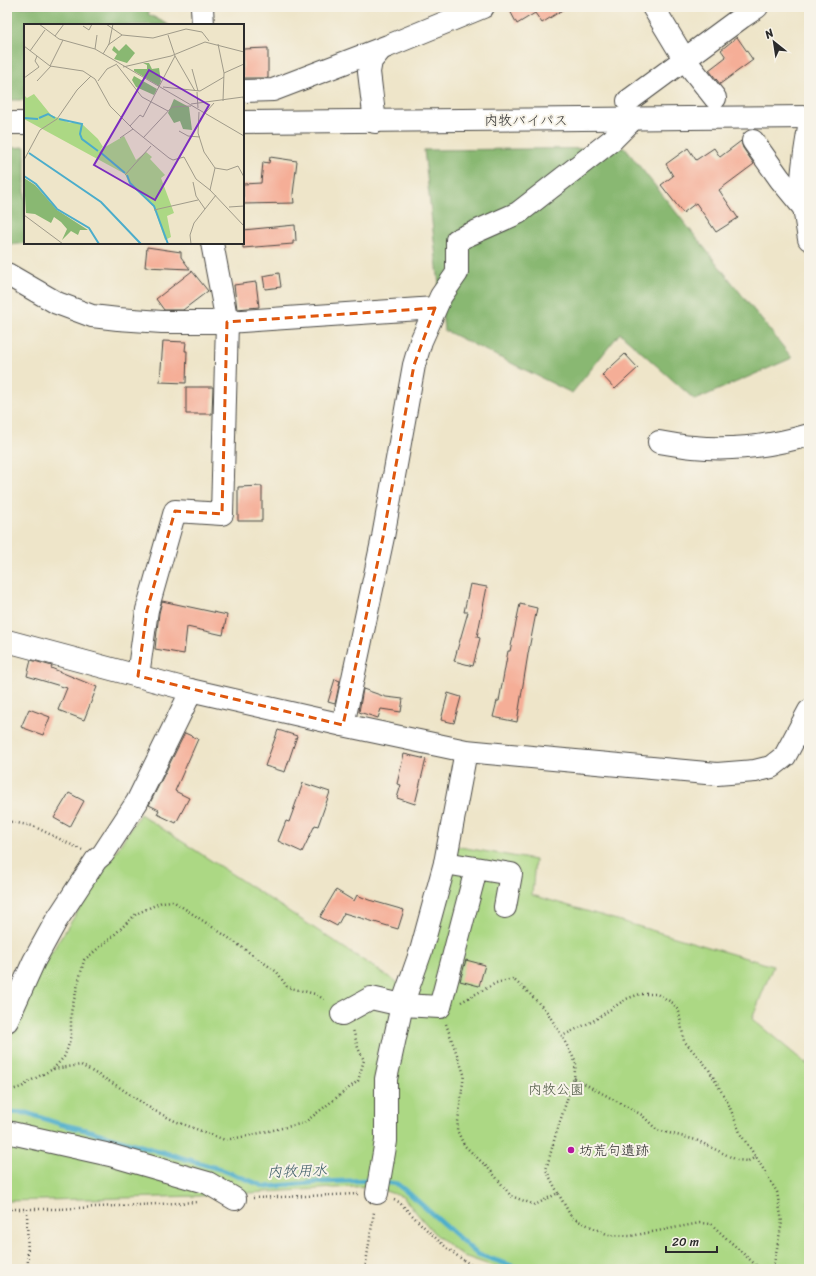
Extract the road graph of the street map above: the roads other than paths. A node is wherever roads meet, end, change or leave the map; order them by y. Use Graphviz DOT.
graph roads {
  1 [pos="202,7"];
  2 [pos="483,7"];
  3 [pos="653,7"];
  4 [pos="757,7"];
  5 [pos="203,24"];
  6 [pos="381,49"];
  7 [pos="685,60"];
  8 [pos="244,91"];
  9 [pos="715,98"];
  10 [pos="630,110"];
  11 [pos="809,117"];
  12 [pos="244,122"];
  13 [pos="375,122"];
  14 [pos="7,123"];
  15 [pos="24,123"];
  16 [pos="809,128"];
  17 [pos="753,141"];
  18 [pos="804,208"];
  19 [pos="809,239"];
  20 [pos="212,244"];
  21 [pos="7,274"];
  22 [pos="435,308"];
  23 [pos="227,322"];
  24 [pos="809,435"];
  25 [pos="659,442"];
  26 [pos="7,640"];
  27 [pos="138,676"];
  28 [pos="190,690"];
  29 [pos="809,711"];
  30 [pos="344,725"];
  31 [pos="466,751"];
  32 [pos="445,863"];
  33 [pos="473,881"];
  34 [pos="505,907"];
  35 [pos="402,1005"];
  36 [pos="342,1014"];
  37 [pos="7,1021"];
  38 [pos="7,1132"];
  39 [pos="378,1185"];
  40 [pos="235,1199"];
  1 -- 5 [label="street"];
  2 -- 6 [label="street"];
  3 -- 7 [label="street"];
  4 -- 7 [label="street"];
  6 -- 8 [label="street"];
  6 -- 13 [label="street"];
  7 -- 9 [label="street"];
  7 -- 10 [label="street"];
  10 -- 11 [label="street, 内牧バイパス"];
  10 -- 13 [label="street, 内牧バイパス"];
  10 -- 22 [label="street"];
  12 -- 13 [label="street, 内牧バイパス"];
  14 -- 15 [label="street"];
  16 -- 18 [label="street"];
  17 -- 18 [label="street"];
  18 -- 19 [label="street"];
  20 -- 23 [label="street"];
  21 -- 23 [label="street"];
  22 -- 23 [label="street"];
  22 -- 30 [label="street"];
  23 -- 27 [label="street"];
  24 -- 25 [label="street"];
  26 -- 27 [label="street"];
  27 -- 28 [label="street"];
  28 -- 30 [label="street"];
  28 -- 37 [label="street"];
  29 -- 31 [label="street"];
  30 -- 31 [label="street"];
  31 -- 32 [label="street"];
  32 -- 34 [label="street"];
  32 -- 35 [label="street"];
  33 -- 35 [label="street"];
  35 -- 36 [label="street"];
  35 -- 39 [label="street"];
  38 -- 40 [label="street"];
}
